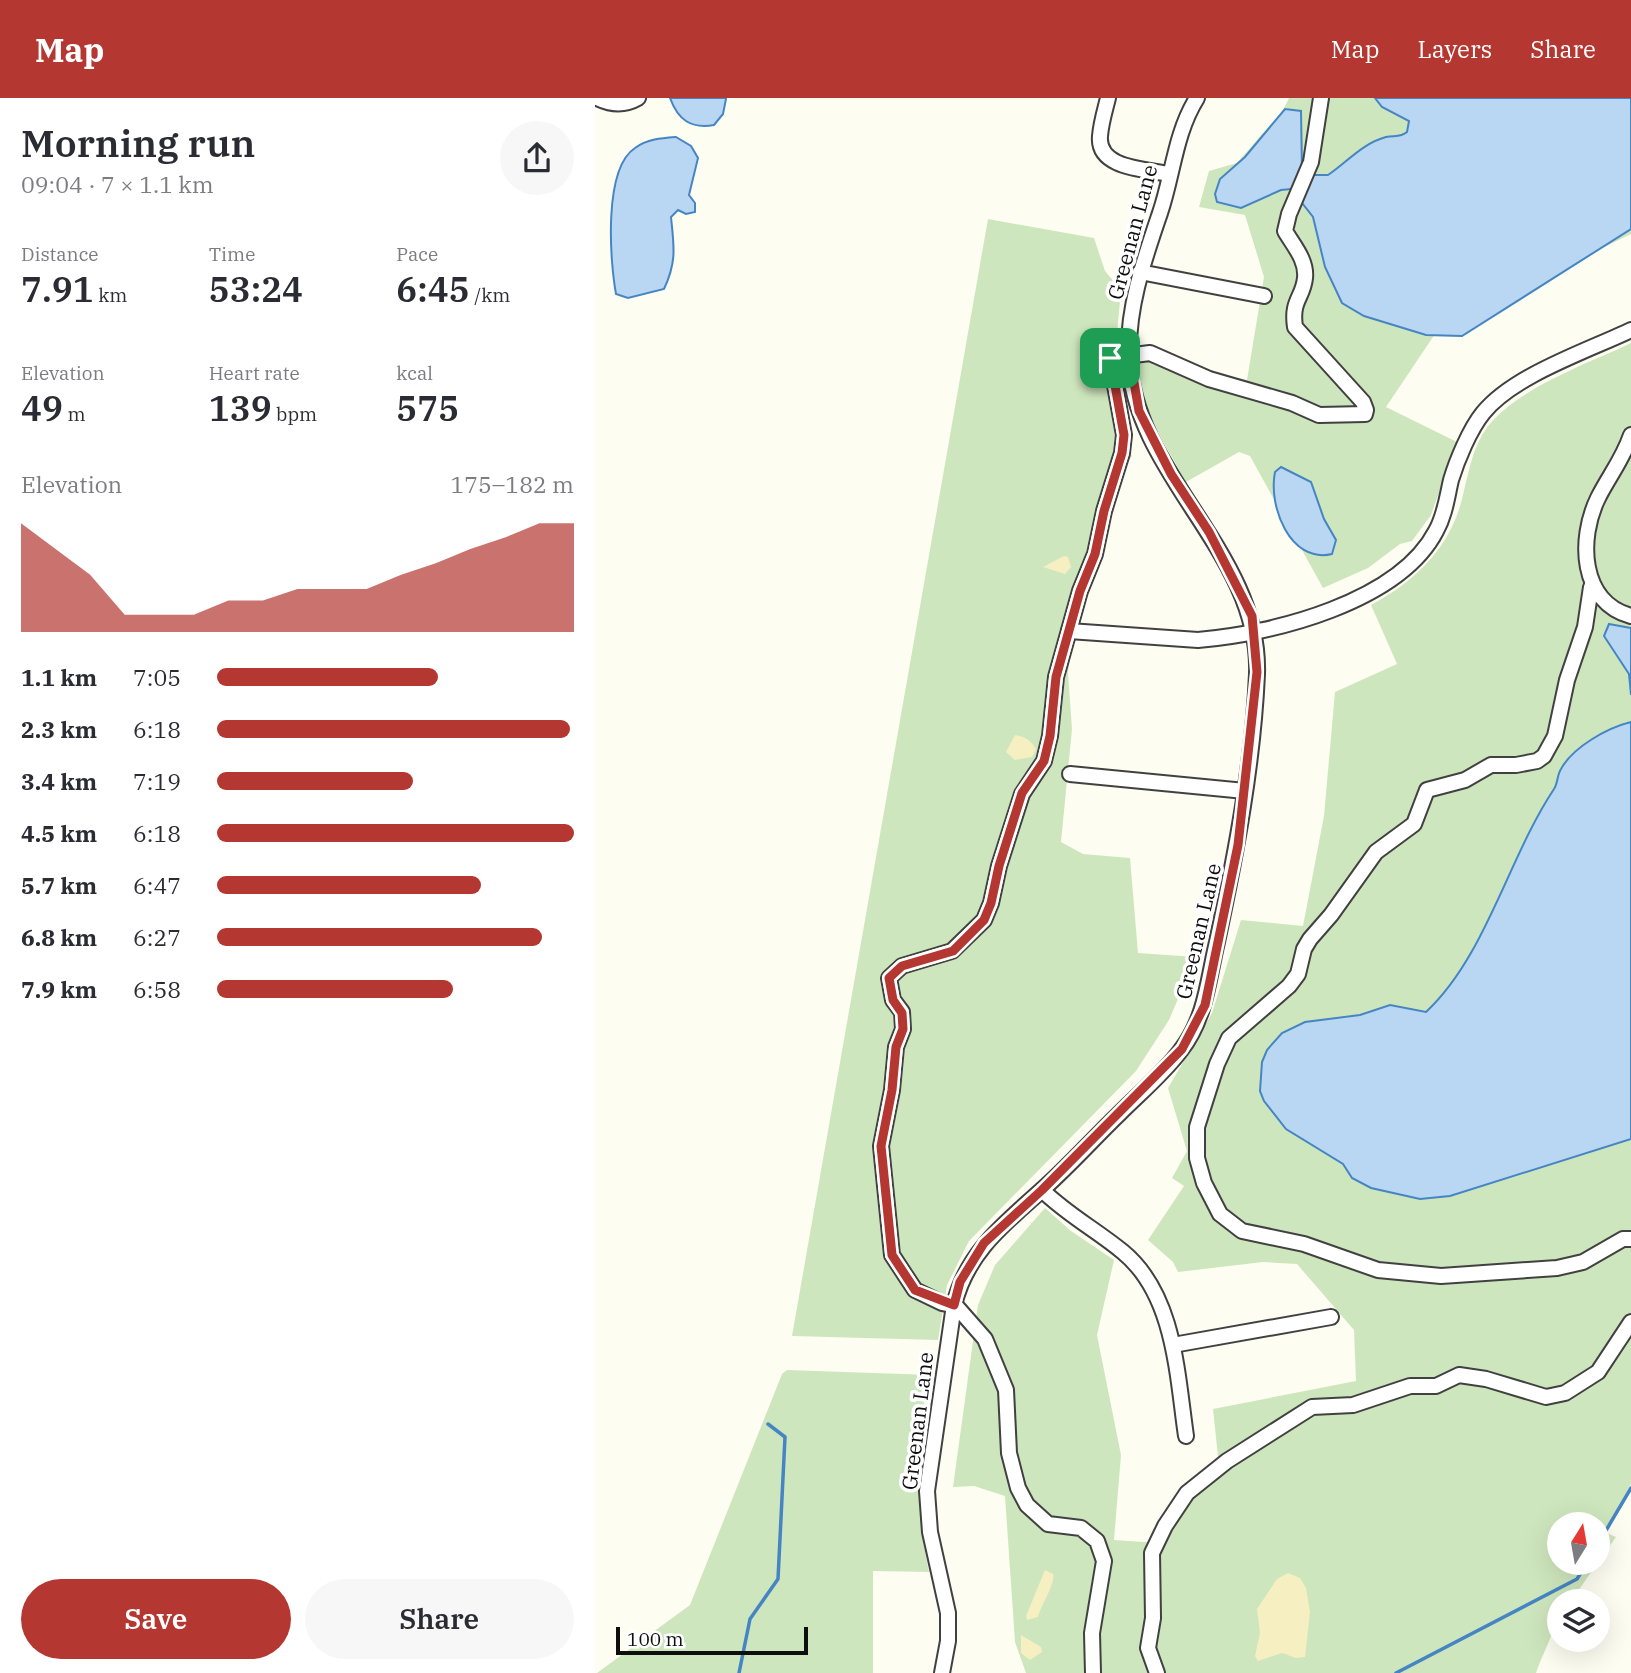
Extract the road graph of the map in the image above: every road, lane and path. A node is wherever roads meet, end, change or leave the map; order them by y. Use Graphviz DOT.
graph roads {
  1 [pos="597,98"];
  2 [pos="638,98"];
  3 [pos="1108,98"];
  4 [pos="1197,98"];
  5 [pos="1321,98"];
  6 [pos="1169,174"];
  7 [pos="1140,272"];
  8 [pos="1264,296"];
  9 [pos="1631,330"];
  10 [pos="1129,354"];
  11 [pos="1631,435"];
  12 [pos="1591,587"];
  13 [pos="1631,616"];
  14 [pos="1069,631"];
  15 [pos="1253,631"];
  16 [pos="1070,774"];
  17 [pos="1245,791"];
  18 [pos="1042,1190"];
  19 [pos="1631,1239"];
  20 [pos="954,1305"];
  21 [pos="1331,1317"];
  22 [pos="1631,1322"];
  23 [pos="1173,1345"];
  24 [pos="1186,1436"];
  25 [pos="942,1673"];
  26 [pos="1093,1673"];
  27 [pos="1157,1673"];
  1 -- 2 [label="street"];
  3 -- 6 [label="street"];
  4 -- 6 [label="street, Greenan Lane"];
  5 -- 10 [label="street"];
  6 -- 7 [label="street, Greenan Lane"];
  7 -- 8 [label="street"];
  7 -- 10 [label="street, Greenan Lane"];
  9 -- 15 [label="street"];
  10 -- 14 [label="street"];
  10 -- 15 [label="street, Greenan Lane"];
  11 -- 12 [label="street"];
  12 -- 13 [label="street"];
  12 -- 19 [label="street"];
  14 -- 15 [label="street"];
  14 -- 20 [label="street"];
  15 -- 17 [label="street, Greenan Lane"];
  16 -- 17 [label="street"];
  17 -- 18 [label="street, Greenan Lane"];
  18 -- 20 [label="street, Greenan Lane"];
  18 -- 23 [label="street"];
  20 -- 25 [label="street, Greenan Lane"];
  20 -- 26 [label="street"];
  21 -- 23 [label="street"];
  22 -- 27 [label="street"];
  23 -- 24 [label="street"];
}
